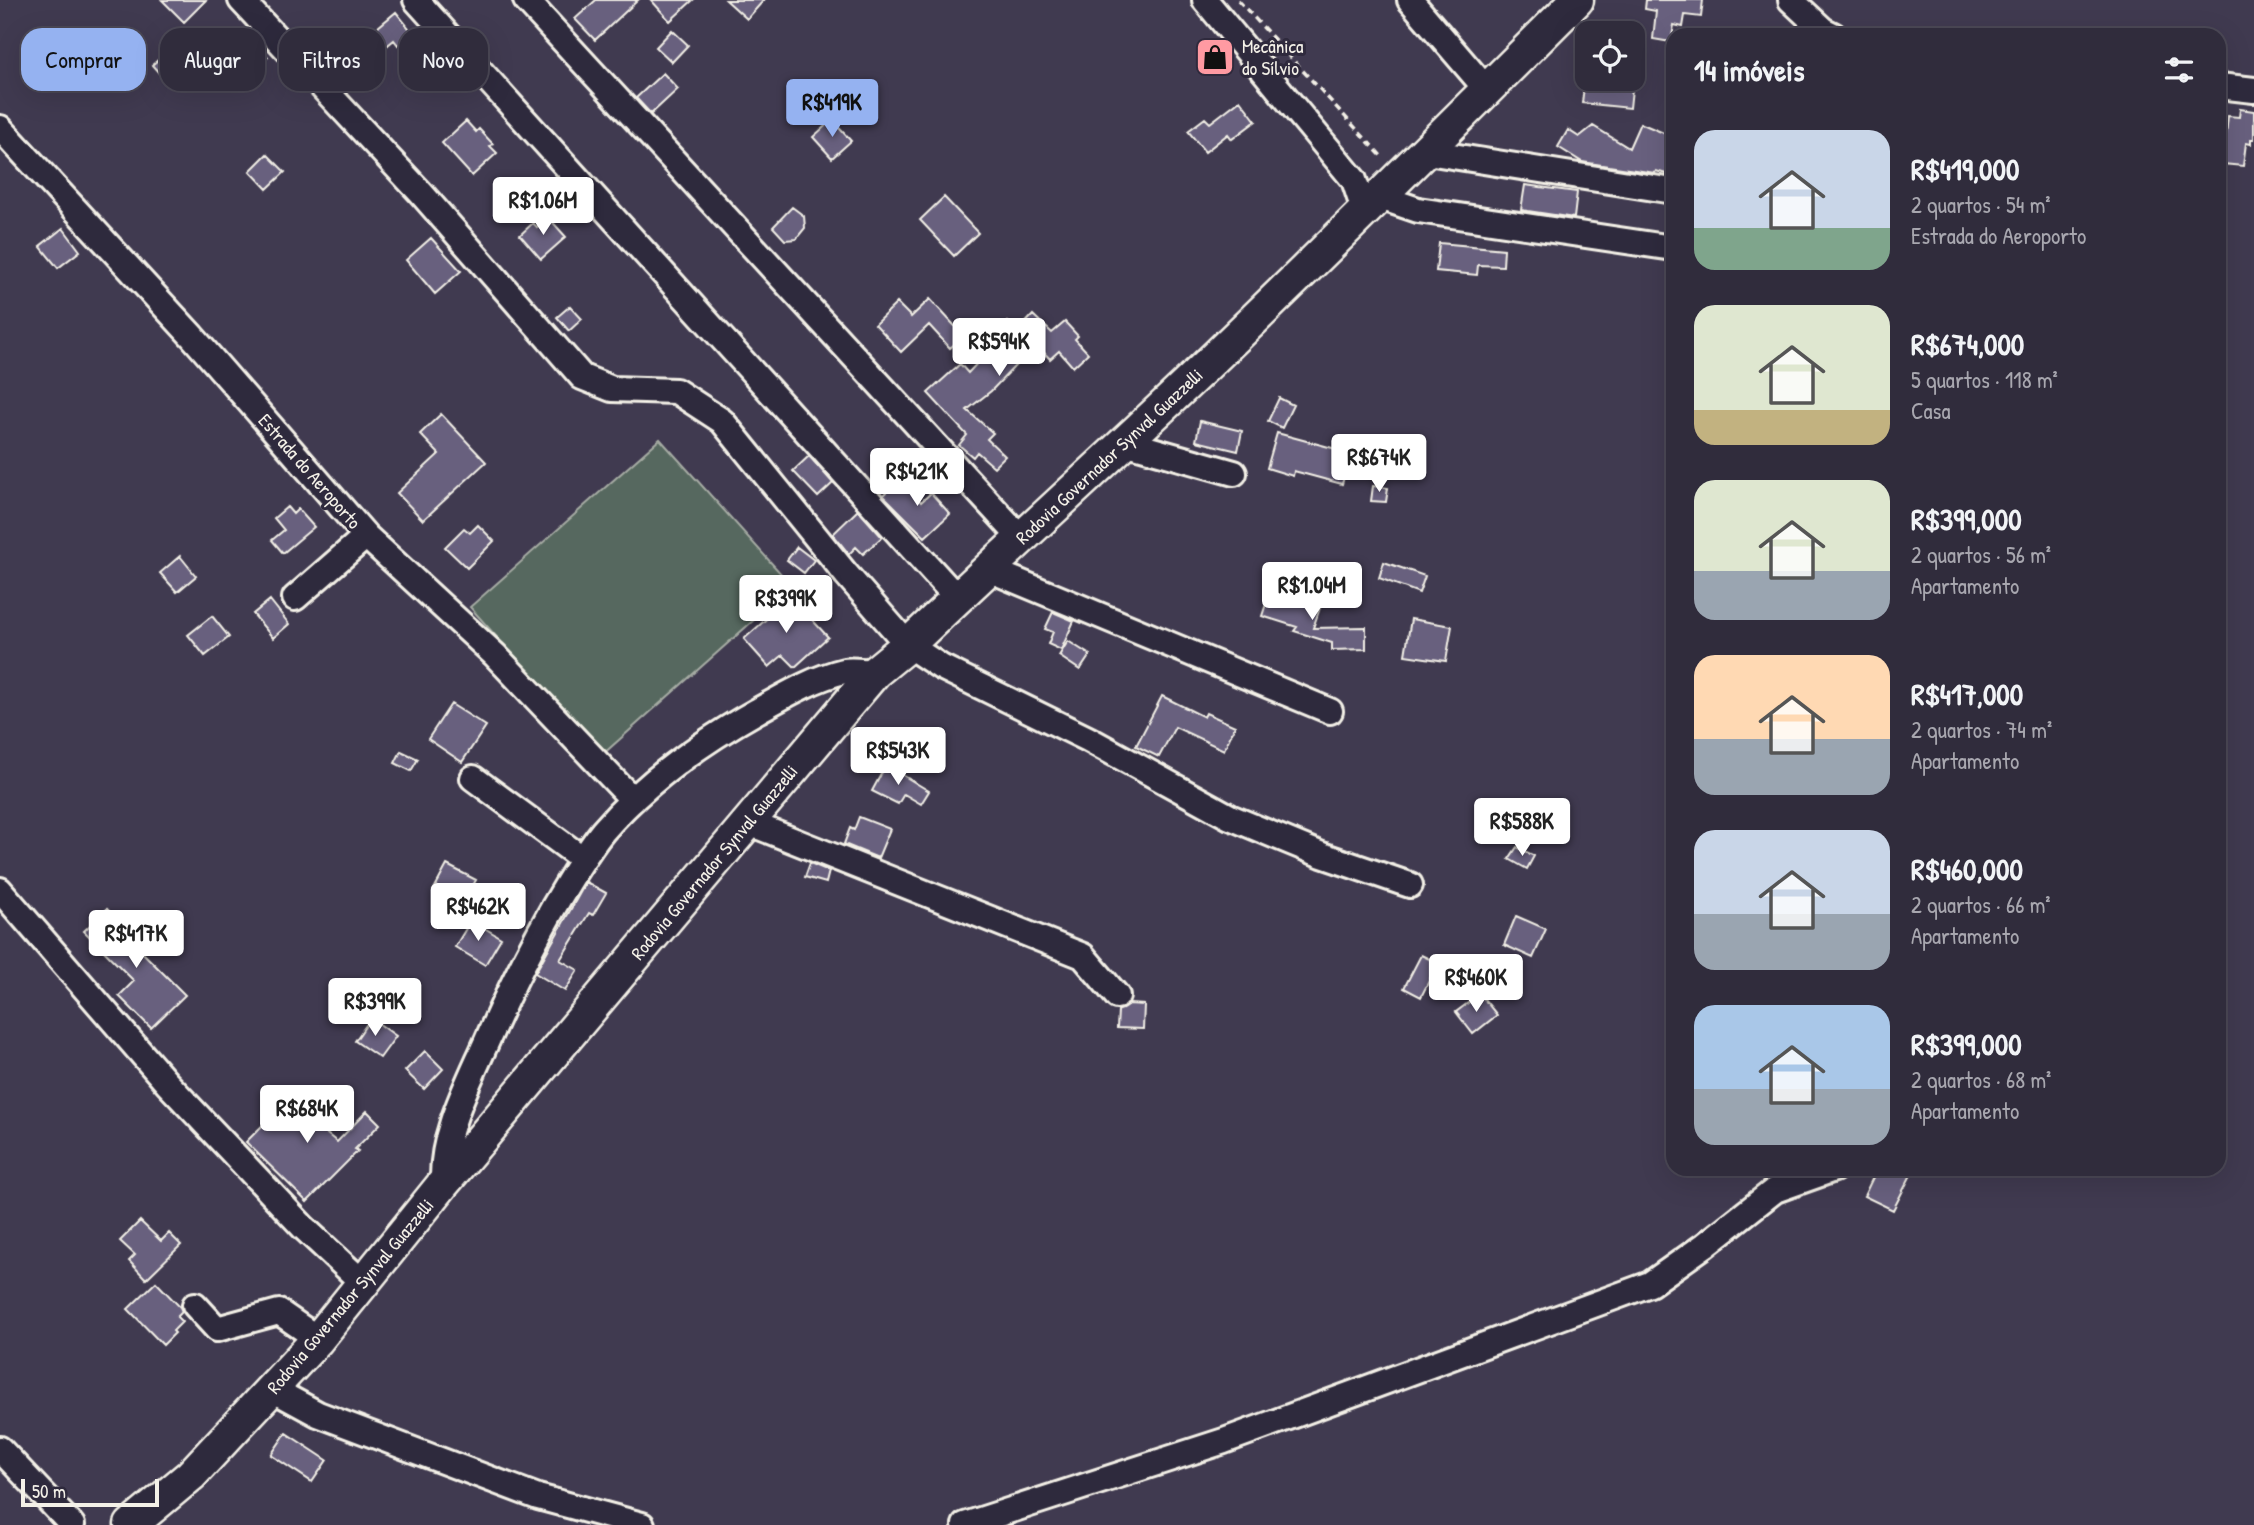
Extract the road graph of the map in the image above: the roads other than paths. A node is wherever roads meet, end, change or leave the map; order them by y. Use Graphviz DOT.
graph roads {
  1 [pos="241,0"];
  2 [pos="416,0"];
  3 [pos="526,0"];
  4 [pos="1205,0"];
  5 [pos="1410,0"];
  6 [pos="1577,0"];
  7 [pos="1791,0"];
  8 [pos="1821,28"];
  9 [pos="2226,87"];
  10 [pos="1487,90"];
  11 [pos="2254,90"];
  12 [pos="0,128"];
  13 [pos="1427,152"];
  14 [pos="1666,190"];
  15 [pos="1382,195"];
  16 [pos="1666,247"];
  17 [pos="1124,442"];
  18 [pos="1234,473"];
  19 [pos="366,536"];
  20 [pos="1021,538"];
  21 [pos="988,569"];
  22 [pos="295,597"];
  23 [pos="957,598"];
  24 [pos="908,645"];
  25 [pos="875,672"];
  26 [pos="1330,711"];
  27 [pos="473,778"];
  28 [pos="634,800"];
  29 [pos="747,822"];
  30 [pos="583,859"];
  31 [pos="1409,885"];
  32 [pos="0,890"];
  33 [pos="1117,996"];
  34 [pos="1814,1176"];
  35 [pos="443,1184"];
  36 [pos="362,1282"];
  37 [pos="195,1305"];
  38 [pos="318,1339"];
  39 [pos="272,1389"];
  40 [pos="0,1449"];
  41 [pos="72,1525"];
  42 [pos="131,1525"];
  43 [pos="642,1525"];
  44 [pos="965,1525"];
  1 -- 24 [label="street"];
  2 -- 23 [label="street"];
  3 -- 20 [label="street"];
  4 -- 15 [label="street"];
  5 -- 10 [label="street"];
  6 -- 10 [label="main road, Rodovia Governador Synval Guazzelli"];
  7 -- 8 [label="street"];
  9 -- 11 [label="street"];
  10 -- 13 [label="main road, Rodovia Governador Synval Guazzelli"];
  12 -- 19 [label="street, Estrada do Aeroporto"];
  13 -- 14 [label="street"];
  13 -- 15 [label="main road, Rodovia Governador Synval Guazzelli"];
  15 -- 16 [label="street"];
  15 -- 17 [label="main road, Rodovia Governador Synval Guazzelli"];
  17 -- 18 [label="street"];
  17 -- 20 [label="main road, Rodovia Governador Synval Guazzelli"];
  19 -- 22 [label="street"];
  19 -- 28 [label="street, Estrada do Aeroporto"];
  20 -- 21 [label="main road, Rodovia Governador Synval Guazzelli"];
  21 -- 23 [label="main road, Rodovia Governador Synval Guazzelli"];
  21 -- 26 [label="street"];
  23 -- 24 [label="main road, Rodovia Governador Synval Guazzelli"];
  24 -- 25 [label="main road, Rodovia Governador Synval Guazzelli"];
  24 -- 31 [label="street"];
  25 -- 28 [label="street"];
  25 -- 29 [label="main road, Rodovia Governador Synval Guazzelli"];
  27 -- 30 [label="street"];
  28 -- 30 [label="street"];
  29 -- 33 [label="street"];
  29 -- 35 [label="main road, Rodovia Governador Synval Guazzelli"];
  30 -- 35 [label="street"];
  32 -- 36 [label="street"];
  34 -- 44 [label="street"];
  35 -- 36 [label="main road, Rodovia Governador Synval Guazzelli"];
  36 -- 38 [label="main road, Rodovia Governador Synval Guazzelli"];
  37 -- 38 [label="street"];
  38 -- 39 [label="main road, Rodovia Governador Synval Guazzelli"];
  39 -- 42 [label="main road, Rodovia Governador Synval Guazzelli"];
  39 -- 43 [label="street"];
  40 -- 41 [label="street"];
}
